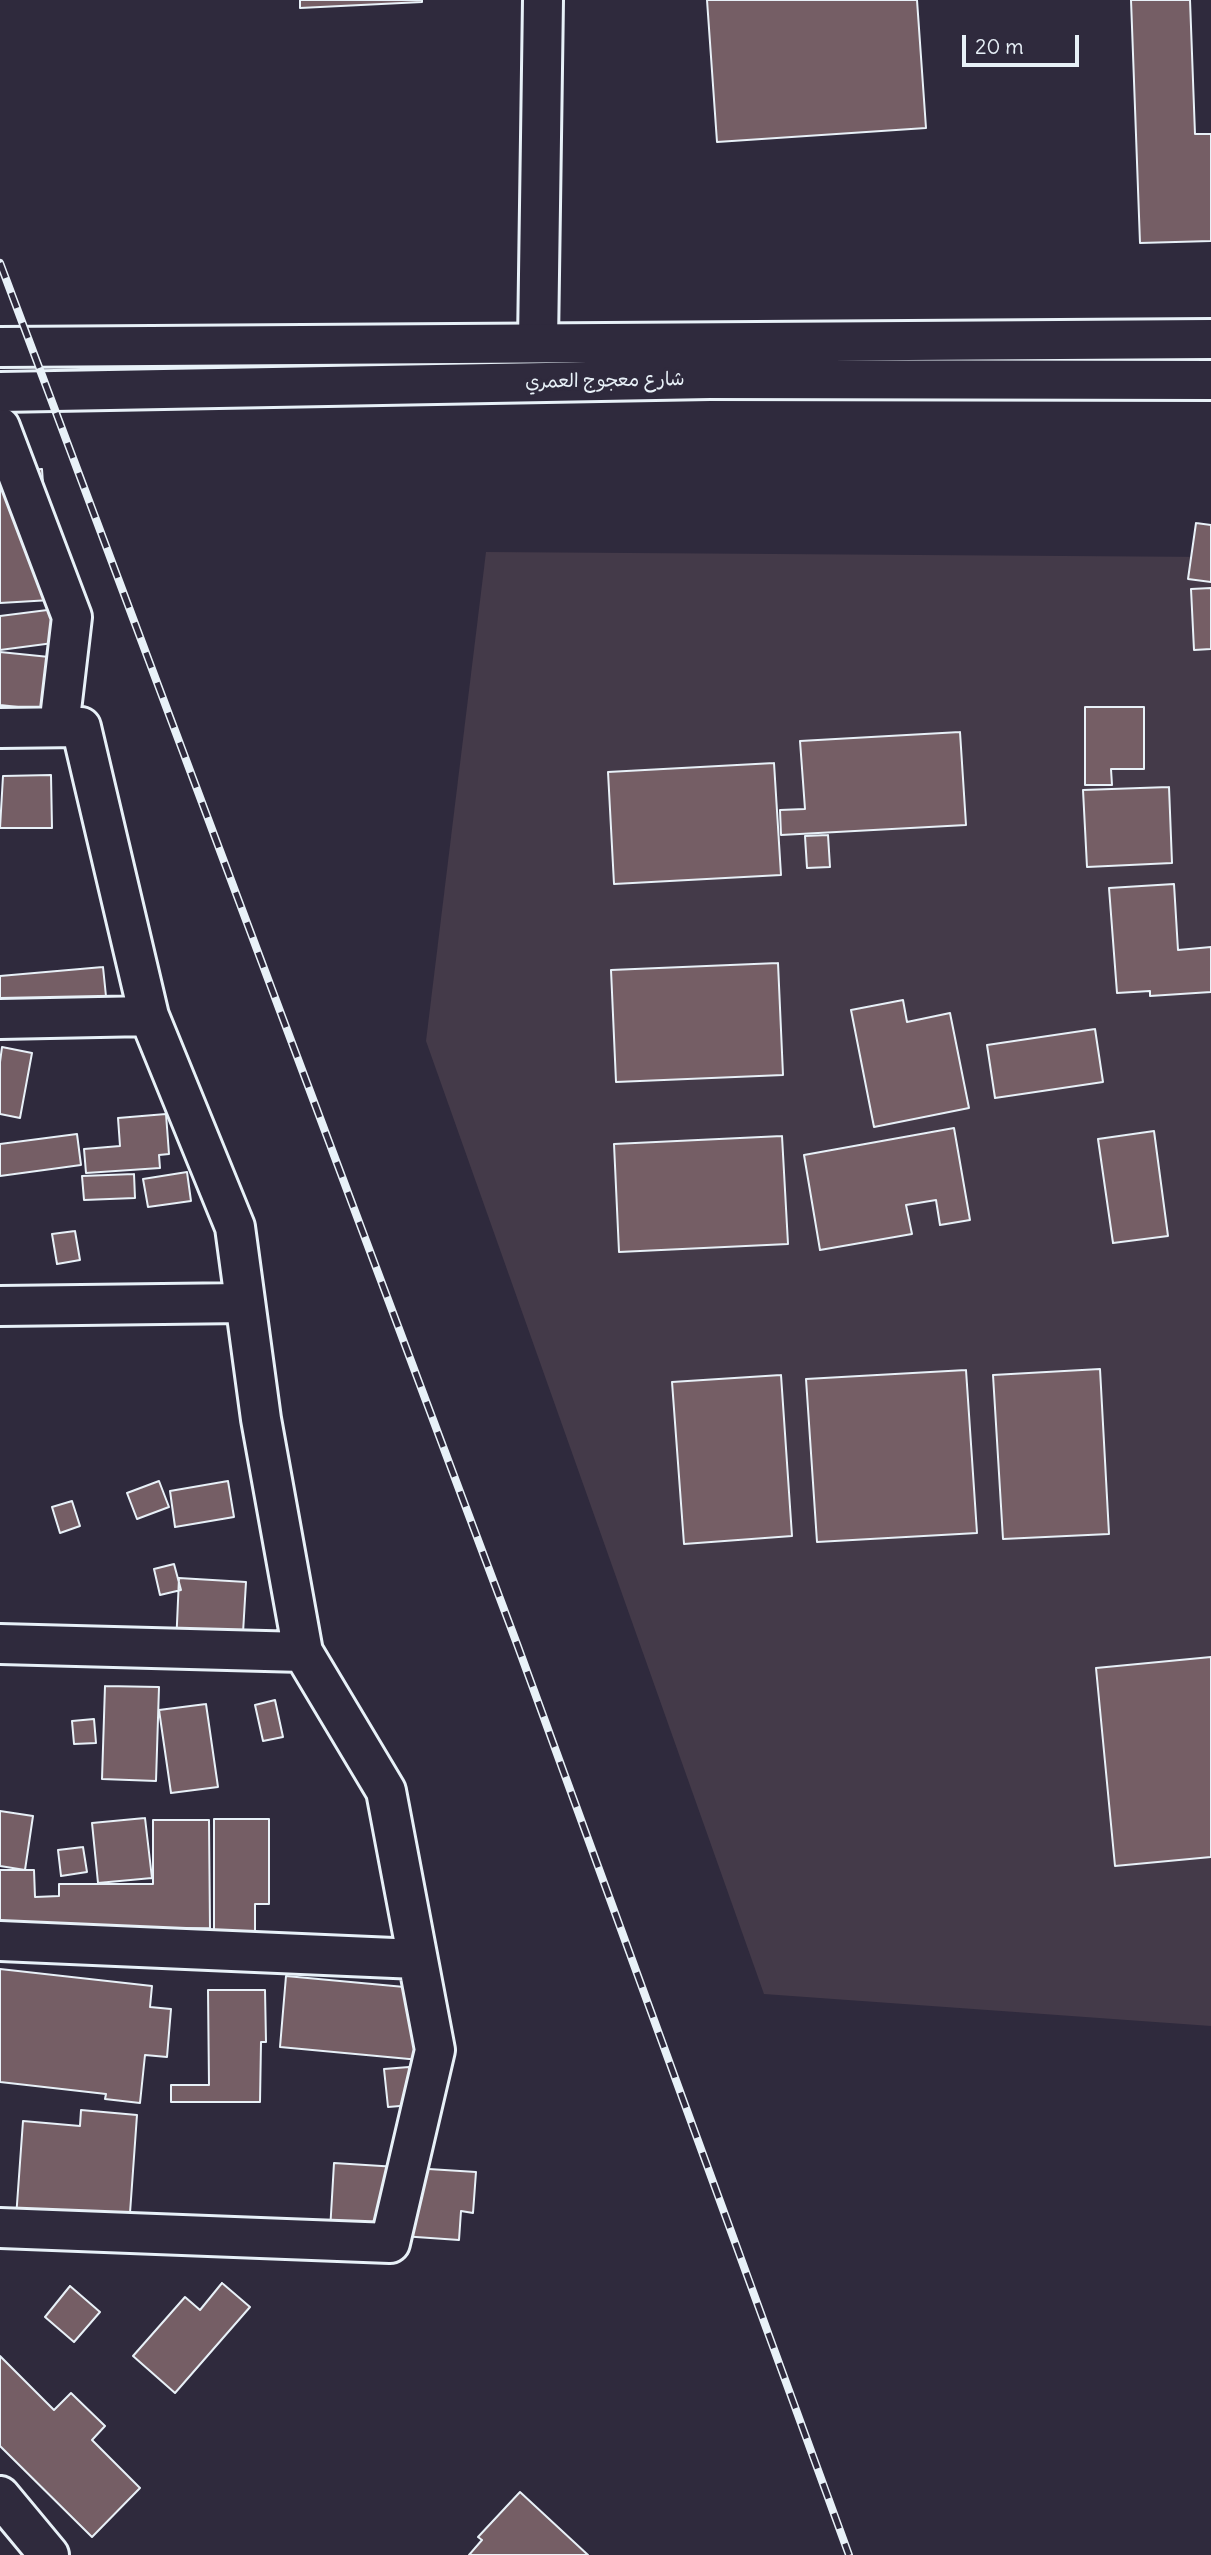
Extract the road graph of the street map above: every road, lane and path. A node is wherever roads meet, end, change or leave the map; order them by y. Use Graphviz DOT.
graph roads {
  1 [pos="543,0"];
  2 [pos="1211,339"];
  3 [pos="538,343"];
  4 [pos="0,347"];
  5 [pos="1211,380"];
  6 [pos="0,392"];
  7 [pos="0,428"];
  8 [pos="59,727"];
  9 [pos="0,728"];
  10 [pos="149,1016"];
  11 [pos="0,1019"];
  12 [pos="244,1303"];
  13 [pos="0,1306"];
  14 [pos="0,1644"];
  15 [pos="303,1652"];
  16 [pos="0,1941"];
  17 [pos="417,1959"];
  18 [pos="0,2228"];
  19 [pos="0,2496"];
  20 [pos="49,2555"];
  1 -- 3 [label="street"];
  2 -- 3 [label="street, شارع معجوج العمري"];
  3 -- 4 [label="street, شارع معجوج العمري"];
  5 -- 6 [label="street, شارع معجوج العمري"];
  7 -- 8 [label="street"];
  8 -- 9 [label="street"];
  8 -- 10 [label="street"];
  10 -- 11 [label="street"];
  10 -- 12 [label="street"];
  12 -- 13 [label="street"];
  12 -- 15 [label="street"];
  14 -- 15 [label="street"];
  15 -- 17 [label="street"];
  16 -- 17 [label="street"];
  17 -- 18 [label="street"];
  19 -- 20 [label="street"];
}
